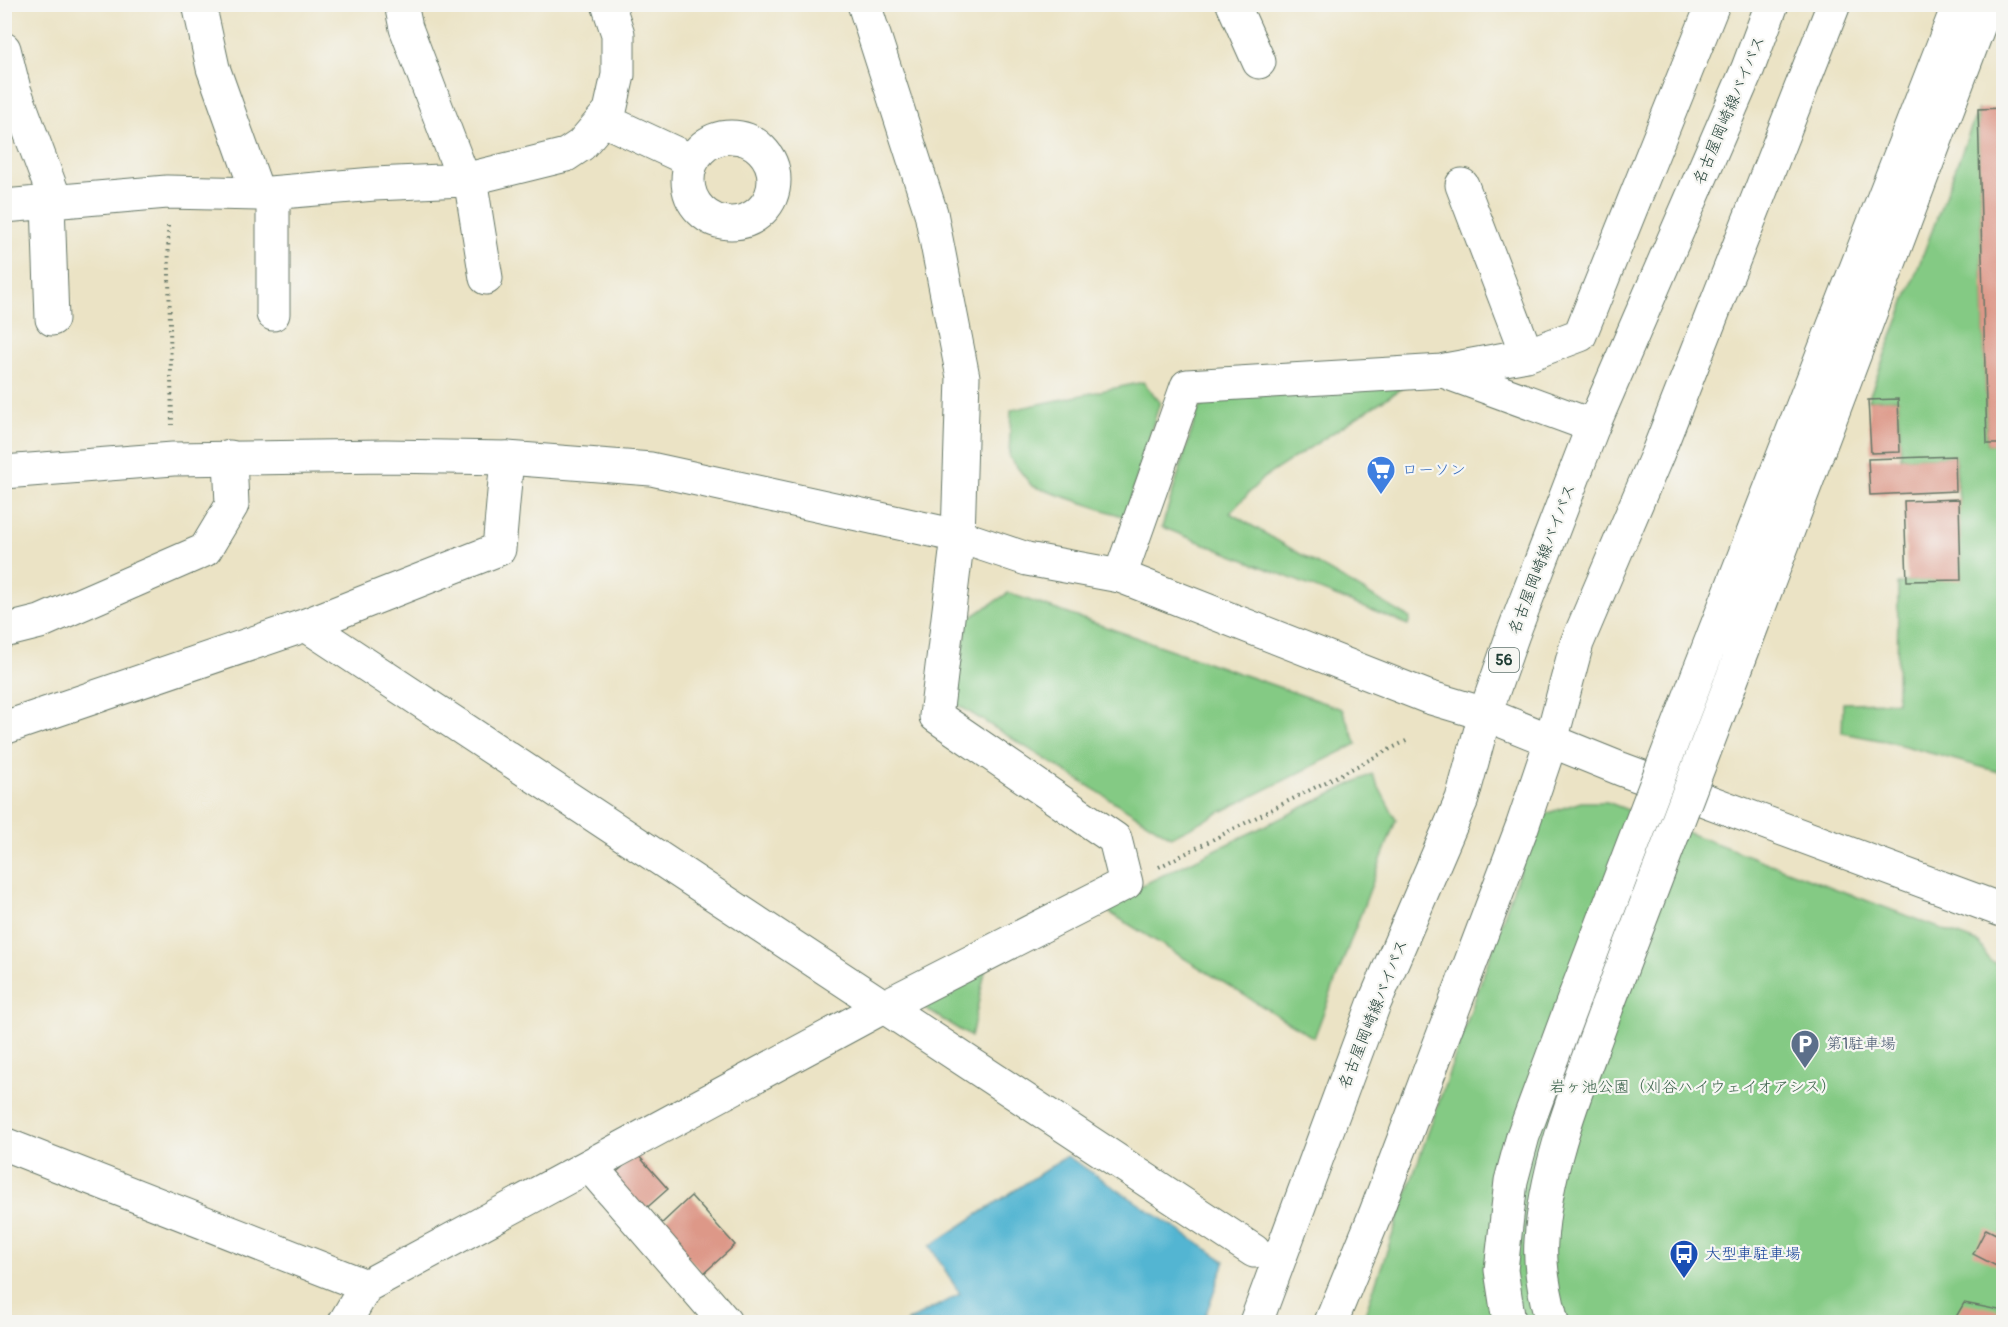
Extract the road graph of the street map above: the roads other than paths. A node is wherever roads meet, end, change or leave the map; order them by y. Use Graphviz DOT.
graph roads {
  1 [pos="199,4"];
  2 [pos="401,4"];
  3 [pos="608,4"];
  4 [pos="864,4"];
  5 [pos="1233,4"];
  6 [pos="1713,4"];
  7 [pos="1772,4"];
  8 [pos="1834,4"];
  9 [pos="1959,4"];
  10 [pos="1987,4"];
  11 [pos="4,49"];
  12 [pos="1259,62"];
  13 [pos="604,120"];
  14 [pos="692,161"];
  15 [pos="467,179"];
  16 [pos="1462,185"];
  17 [pos="266,193"];
  18 [pos="52,203"];
  19 [pos="4,206"];
  20 [pos="486,278"];
  21 [pos="273,314"];
  22 [pos="52,319"];
  23 [pos="1527,356"];
  24 [pos="1443,371"];
  25 [pos="1593,426"];
  26 [pos="231,457"];
  27 [pos="507,458"];
  28 [pos="4,472"];
  29 [pos="958,536"];
  30 [pos="1120,576"];
  31 [pos="306,625"];
  32 [pos="4,631"];
  33 [pos="1485,714"];
  34 [pos="4,728"];
  35 [pos="1551,741"];
  36 [pos="2004,910"];
  37 [pos="883,1007"];
  38 [pos="4,1144"];
  39 [pos="590,1166"];
  40 [pos="1254,1251"];
  41 [pos="366,1286"];
  42 [pos="345,1323"];
  43 [pos="725,1323"];
  44 [pos="1256,1323"];
  45 [pos="1331,1323"];
  46 [pos="1509,1323"];
  47 [pos="1552,1323"];
  1 -- 17 [label="main road"];
  2 -- 15 [label="main road"];
  3 -- 13 [label="main road"];
  4 -- 29 [label="main road"];
  5 -- 12 [label="main road"];
  6 -- 23 [label="main road"];
  7 -- 25 [label="main road, 名古屋岡崎線バイパス / 56"];
  8 -- 35 [label="main road"];
  9 -- 46 [label="main road, bridge"];
  10 -- 47 [label="main road, bridge"];
  11 -- 18 [label="main road"];
  13 -- 14 [label="main road"];
  13 -- 15 [label="main road"];
  15 -- 17 [label="main road"];
  15 -- 20 [label="main road"];
  16 -- 23 [label="main road"];
  17 -- 18 [label="main road"];
  17 -- 21 [label="main road"];
  18 -- 19 [label="main road"];
  18 -- 22 [label="main road"];
  23 -- 24 [label="main road"];
  24 -- 25 [label="main road"];
  24 -- 30 [label="main road"];
  25 -- 33 [label="main road, 名古屋岡崎線バイパス / 56"];
  26 -- 27 [label="main road"];
  26 -- 28 [label="main road"];
  26 -- 32 [label="main road"];
  27 -- 29 [label="main road"];
  27 -- 31 [label="main road"];
  29 -- 30 [label="main road"];
  29 -- 37 [label="main road"];
  30 -- 33 [label="main road"];
  31 -- 34 [label="main road"];
  31 -- 37 [label="main road"];
  33 -- 35 [label="main road"];
  33 -- 44 [label="main road, 名古屋岡崎線バイパス / 56"];
  35 -- 36 [label="main road"];
  35 -- 45 [label="main road"];
  37 -- 39 [label="main road"];
  37 -- 40 [label="main road"];
  38 -- 41 [label="main road"];
  39 -- 41 [label="main road"];
  39 -- 43 [label="main road"];
  41 -- 42 [label="main road"];
}
